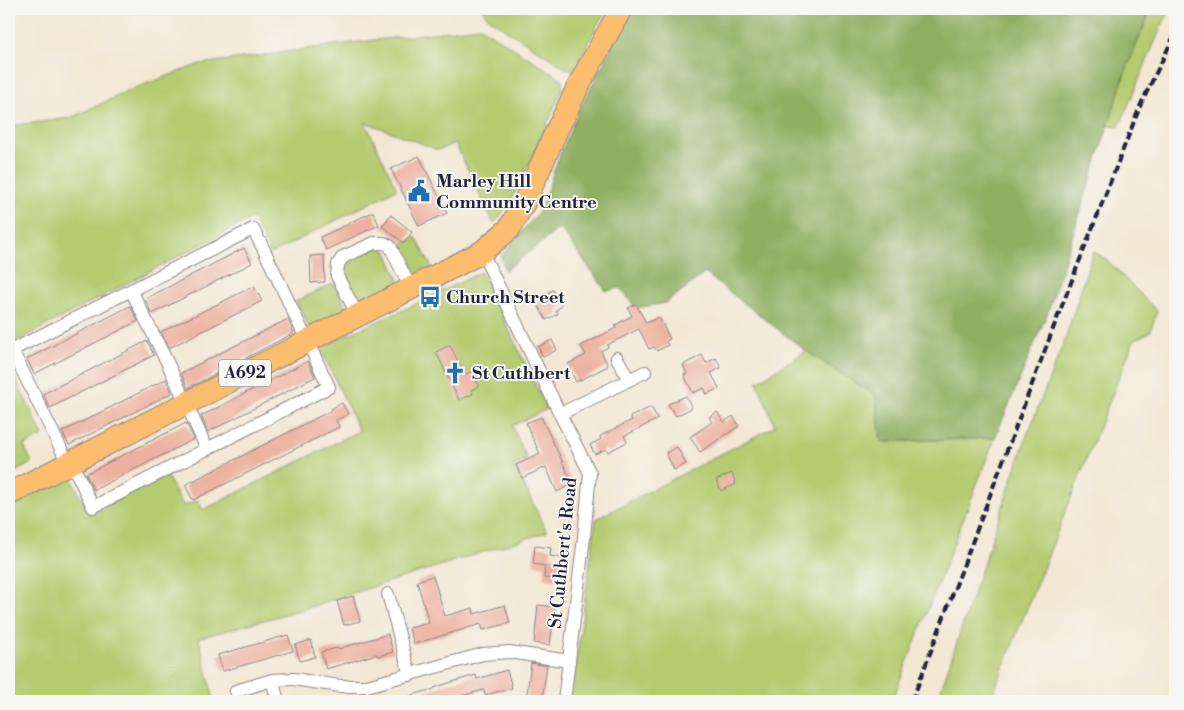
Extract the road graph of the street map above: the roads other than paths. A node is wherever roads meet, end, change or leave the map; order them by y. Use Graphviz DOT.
graph roads {
  1 [pos="621,9"];
  2 [pos="482,252"];
  3 [pos="411,289"];
  4 [pos="131,290"];
  5 [pos="358,316"];
  6 [pos="307,341"];
  7 [pos="617,358"];
  8 [pos="645,372"];
  9 [pos="628,380"];
  10 [pos="186,403"];
  11 [pos="560,414"];
  12 [pos="207,449"];
  13 [pos="69,462"];
  14 [pos="9,494"];
  15 [pos="388,594"];
  16 [pos="569,661"];
  17 [pos="410,675"];
  18 [pos="272,680"];
  19 [pos="236,691"];
  20 [pos="278,701"];
  21 [pos="564,701"];
  1 -- 2 [label="highway, A692"];
  2 -- 3 [label="highway, A692"];
  2 -- 11 [label="street, St Cuthbert's Road"];
  3 -- 5 [label="highway, A692"];
  3 -- 5 [label="street"];
  4 -- 6 [label="street"];
  4 -- 10 [label="street"];
  4 -- 13 [label="street"];
  5 -- 6 [label="highway, A692"];
  6 -- 10 [label="highway, A692"];
  6 -- 12 [label="street"];
  7 -- 9 [label="street"];
  8 -- 9 [label="street"];
  9 -- 11 [label="street"];
  10 -- 12 [label="street"];
  10 -- 13 [label="highway, A692"];
  11 -- 16 [label="street, St Cuthbert's Road"];
  12 -- 13 [label="street"];
  13 -- 14 [label="highway, A692"];
  15 -- 17 [label="street"];
  16 -- 17 [label="street"];
  16 -- 21 [label="street, St Cuthbert's Road"];
  17 -- 18 [label="street"];
  18 -- 19 [label="street"];
  18 -- 20 [label="street"];
}
